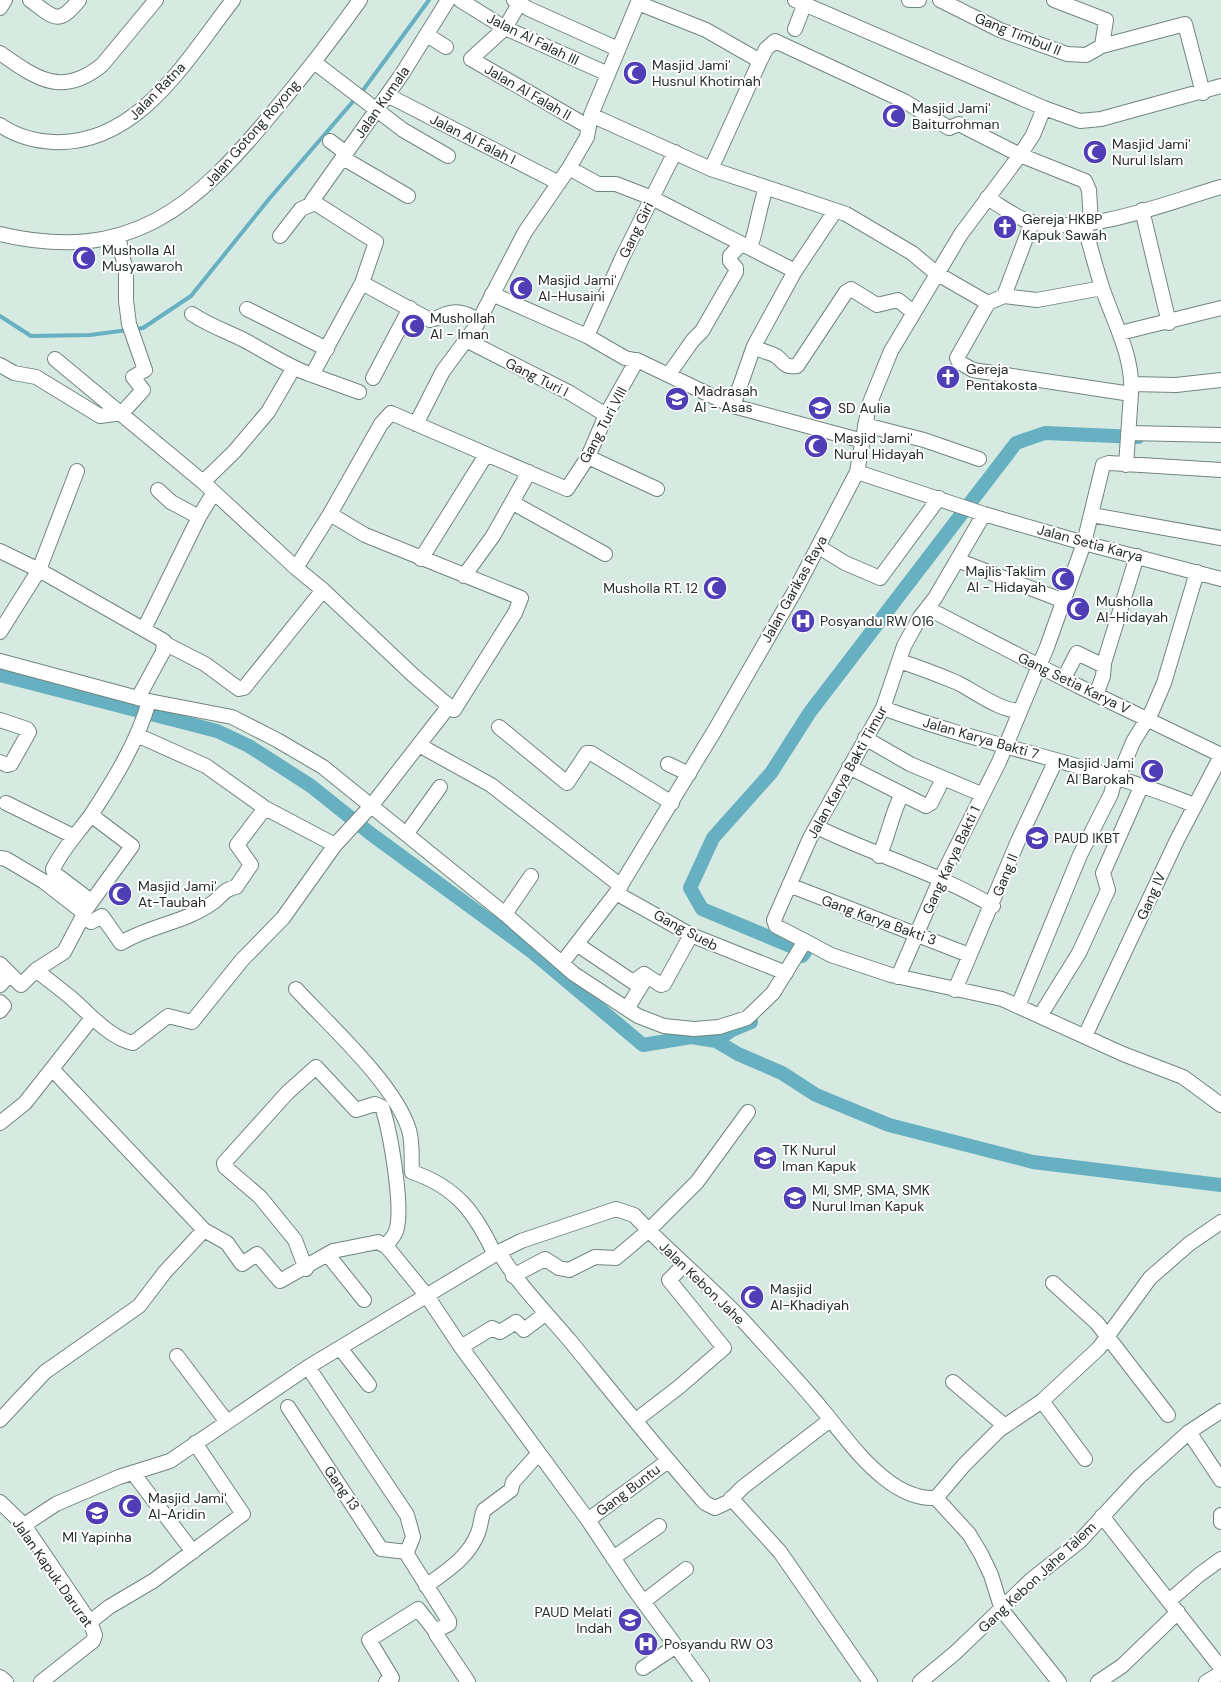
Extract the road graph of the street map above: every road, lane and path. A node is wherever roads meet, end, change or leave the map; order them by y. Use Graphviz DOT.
graph roads {
  1 [pos="5,0"];
  2 [pos="30,0"];
  3 [pos="79,0"];
  4 [pos="156,0"];
  5 [pos="233,0"];
  6 [pos="360,0"];
  7 [pos="448,0"];
  8 [pos="460,0"];
  9 [pos="909,0"];
  10 [pos="919,0"];
  11 [pos="940,0"];
  12 [pos="1054,0"];
  13 [pos="638,1"];
  14 [pos="516,2"];
  15 [pos="800,2"];
  16 [pos="0,8"];
  17 [pos="505,28"];
  18 [pos="795,29"];
  19 [pos="427,35"];
  20 [pos="1102,46"];
  21 [pos="446,47"];
  22 [pos="618,49"];
  23 [pos="0,53"];
  24 [pos="314,62"];
  25 [pos="760,62"];
  26 [pos="608,74"];
  27 [pos="1221,86"];
  28 [pos="1203,93"];
  29 [pos="387,94"];
  30 [pos="370,106"];
  31 [pos="1044,108"];
  32 [pos="590,121"];
  33 [pos="0,125"];
  34 [pos="330,141"];
  35 [pos="675,152"];
  36 [pos="345,155"];
  37 [pos="1020,155"];
  38 [pos="448,156"];
  39 [pos="570,168"];
  40 [pos="711,169"];
  41 [pos="559,183"];
  42 [pos="1221,187"];
  43 [pos="766,188"];
  44 [pos="408,196"];
  45 [pos="652,198"];
  46 [pos="987,198"];
  47 [pos="313,202"];
  48 [pos="1142,210"];
  49 [pos="835,211"];
  50 [pos="1032,222"];
  51 [pos="1088,223"];
  52 [pos="0,234"];
  53 [pos="118,236"];
  54 [pos="280,236"];
  55 [pos="746,246"];
  56 [pos="795,271"];
  57 [pos="936,273"];
  58 [pos="362,283"];
  59 [pos="1102,288"];
  60 [pos="492,294"];
  61 [pos="1004,296"];
  62 [pos="988,303"];
  63 [pos="410,308"];
  64 [pos="1221,308"];
  65 [pos="247,309"];
  66 [pos="912,312"];
  67 [pos="192,314"];
  68 [pos="479,320"];
  69 [pos="1168,323"];
  70 [pos="1120,333"];
  71 [pos="587,336"];
  72 [pos="466,340"];
  73 [pos="754,346"];
  74 [pos="327,349"];
  75 [pos="55,359"];
  76 [pos="637,360"];
  77 [pos="0,365"];
  78 [pos="293,369"];
  79 [pos="670,374"];
  80 [pos="312,375"];
  81 [pos="374,378"];
  82 [pos="1221,380"];
  83 [pos="1131,389"];
  84 [pos="359,392"];
  85 [pos="733,406"];
  86 [pos="122,413"];
  87 [pos="606,415"];
  88 [pos="416,424"];
  89 [pos="865,425"];
  90 [pos="1128,433"];
  91 [pos="1221,435"];
  92 [pos="863,441"];
  93 [pos="486,455"];
  94 [pos="588,457"];
  95 [pos="979,459"];
  96 [pos="1126,465"];
  97 [pos="1221,470"];
  98 [pos="78,471"];
  99 [pos="529,472"];
  100 [pos="857,472"];
  101 [pos="203,482"];
  102 [pos="657,489"];
  103 [pos="158,490"];
  104 [pos="214,492"];
  105 [pos="939,498"];
  106 [pos="514,503"];
  107 [pos="983,513"];
  108 [pos="330,514"];
  109 [pos="1092,514"];
  110 [pos="199,517"];
  111 [pos="1221,538"];
  112 [pos="1084,543"];
  113 [pos="819,547"];
  114 [pos="0,551"];
  115 [pos="605,554"];
  116 [pos="1137,556"];
  117 [pos="421,558"];
  118 [pos="957,560"];
  119 [pos="296,568"];
  120 [pos="40,570"];
  121 [pos="1197,572"];
  122 [pos="464,576"];
  123 [pos="1221,579"];
  124 [pos="323,590"];
  125 [pos="1064,601"];
  126 [pos="927,608"];
  127 [pos="144,629"];
  128 [pos="0,632"];
  129 [pos="164,643"];
  130 [pos="0,660"];
  131 [pos="899,661"];
  132 [pos="1104,664"];
  133 [pos="1039,666"];
  134 [pos="1064,678"];
  135 [pos="1096,695"];
  136 [pos="144,703"];
  137 [pos="882,708"];
  138 [pos="454,710"];
  139 [pos="1021,710"];
  140 [pos="1146,719"];
  141 [pos="0,720"];
  142 [pos="499,727"];
  143 [pos="138,733"];
  144 [pos="865,738"];
  145 [pos="419,745"];
  146 [pos="1006,745"];
  147 [pos="1221,756"];
  148 [pos="1056,760"];
  149 [pos="0,762"];
  150 [pos="668,764"];
  151 [pos="849,767"];
  152 [pos="689,774"];
  153 [pos="1117,778"];
  154 [pos="943,779"];
  155 [pos="440,786"];
  156 [pos="1141,787"];
  157 [pos="902,794"];
  158 [pos="981,794"];
  159 [pos="6,803"];
  160 [pos="672,803"];
  161 [pos="1194,805"];
  162 [pos="265,808"];
  163 [pos="368,809"];
  164 [pos="90,815"];
  165 [pos="817,827"];
  166 [pos="406,833"];
  167 [pos="73,836"];
  168 [pos="339,839"];
  169 [pos="879,856"];
  170 [pos="0,858"];
  171 [pos="531,876"];
  172 [pos="940,880"];
  173 [pos="790,885"];
  174 [pos="619,890"];
  175 [pos="993,906"];
  176 [pos="86,910"];
  177 [pos="505,914"];
  178 [pos="916,934"];
  179 [pos="692,935"];
  180 [pos="804,943"];
  181 [pos="578,944"];
  182 [pos="969,955"];
  183 [pos="562,963"];
  184 [pos="5,969"];
  185 [pos="36,970"];
  186 [pos="786,973"];
  187 [pos="647,976"];
  188 [pos="898,977"];
  189 [pos="0,985"];
  190 [pos="296,989"];
  191 [pos="955,990"];
  192 [pos="0,1002"];
  193 [pos="1018,1006"];
  194 [pos="627,1009"];
  195 [pos="0,1011"];
  196 [pos="1040,1016"];
  197 [pos="92,1018"];
  198 [pos="1084,1036"];
  199 [pos="52,1069"];
  200 [pos="1221,1104"];
  201 [pos="748,1112"];
  202 [pos="0,1123"];
  203 [pos="1221,1222"];
  204 [pos="204,1230"];
  205 [pos="648,1231"];
  206 [pos="385,1246"];
  207 [pos="497,1254"];
  208 [pos="328,1255"];
  209 [pos="684,1264"];
  210 [pos="306,1269"];
  211 [pos="513,1276"];
  212 [pos="1052,1283"];
  213 [pos="427,1296"];
  214 [pos="364,1300"];
  215 [pos="545,1314"];
  216 [pos="1107,1336"];
  217 [pos="461,1347"];
  218 [pos="340,1348"];
  219 [pos="177,1356"];
  220 [pos="308,1367"];
  221 [pos="953,1382"];
  222 [pos="369,1385"];
  223 [pos="1042,1401"];
  224 [pos="288,1407"];
  225 [pos="1221,1411"];
  226 [pos="1168,1415"];
  227 [pos="0,1420"];
  228 [pos="636,1420"];
  229 [pos="830,1420"];
  230 [pos="227,1422"];
  231 [pos="1005,1426"];
  232 [pos="1189,1432"];
  233 [pos="195,1443"];
  234 [pos="539,1453"];
  235 [pos="1085,1459"];
  236 [pos="668,1461"];
  237 [pos="133,1473"];
  238 [pos="1221,1480"];
  239 [pos="731,1498"];
  240 [pos="936,1498"];
  241 [pos="0,1502"];
  242 [pos="1221,1514"];
  243 [pos="1102,1516"];
  244 [pos="588,1520"];
  245 [pos="1221,1522"];
  246 [pos="24,1525"];
  247 [pos="659,1526"];
  248 [pos="192,1552"];
  249 [pos="406,1552"];
  250 [pos="614,1558"];
  251 [pos="1221,1559"];
  252 [pos="686,1569"];
  253 [pos="426,1586"];
  254 [pos="643,1602"];
  255 [pos="1174,1606"];
  256 [pos="1002,1610"];
  257 [pos="90,1622"];
  258 [pos="436,1632"];
  259 [pos="676,1646"];
  260 [pos="643,1668"];
  261 [pos="1221,1668"];
  262 [pos="1221,1673"];
  263 [pos="0,1676"];
  264 [pos="6,1682"];
  265 [pos="41,1682"];
  266 [pos="386,1682"];
  267 [pos="468,1682"];
  268 [pos="702,1682"];
  269 [pos="870,1682"];
  270 [pos="920,1682"];
  271 [pos="1059,1682"];
  272 [pos="1098,1682"];
  273 [pos="1206,1682"];
  1 -- 16 [label="street"];
  2 -- 3 [label="street"];
  4 -- 23 [label="street"];
  5 -- 33 [label="street, Jalan Ratna"];
  6 -- 24 [label="street, Jalan Gotong Royong"];
  7 -- 19 [label="street, Jalan Kumala"];
  8 -- 17 [label="street, Jalan Al Falah III"];
  9 -- 10 [label="street"];
  11 -- 20 [label="street, Gang Timbul II"];
  12 -- 20 [label="street"];
  13 -- 22 [label="street"];
  13 -- 25 [label="street"];
  14 -- 17 [label="street, Jalan Al Falah II"];
  14 -- 22 [label="street"];
  15 -- 18 [label="street"];
  15 -- 31 [label="street"];
  17 -- 26 [label="street, Jalan Al Falah III"];
  17 -- 32 [label="street, Jalan Al Falah II"];
  19 -- 21 [label="street"];
  19 -- 29 [label="street, Jalan Kumala"];
  20 -- 28 [label="street, Gang Timbul II"];
  22 -- 26 [label="street"];
  24 -- 30 [label="street"];
  24 -- 53 [label="street, Jalan Gotong Royong"];
  25 -- 37 [label="street"];
  25 -- 40 [label="street"];
  26 -- 32 [label="street"];
  27 -- 28 [label="street"];
  28 -- 31 [label="street"];
  29 -- 30 [label="street, Jalan Kumala"];
  29 -- 41 [label="street, Jalan Al Falah I"];
  30 -- 36 [label="street, Jalan Kumala"];
  30 -- 38 [label="street"];
  31 -- 37 [label="street, Jalan Garikas Raya"];
  32 -- 35 [label="street"];
  32 -- 39 [label="street"];
  34 -- 36 [label="street"];
  35 -- 40 [label="street"];
  35 -- 45 [label="street, Gang Giri"];
  36 -- 44 [label="street"];
  36 -- 47 [label="street, Jalan Kumala"];
  37 -- 46 [label="street, Jalan Garikas Raya"];
  37 -- 51 [label="street"];
  39 -- 41 [label="street"];
  39 -- 45 [label="street"];
  40 -- 43 [label="street"];
  41 -- 60 [label="street"];
  42 -- 48 [label="street"];
  43 -- 49 [label="street"];
  43 -- 55 [label="street"];
  45 -- 55 [label="street"];
  45 -- 71 [label="street, Gang Giri"];
  46 -- 50 [label="street"];
  46 -- 57 [label="street, Jalan Garikas Raya"];
  47 -- 54 [label="street, Jalan Kumala"];
  47 -- 58 [label="street"];
  48 -- 51 [label="street"];
  48 -- 69 [label="street"];
  49 -- 56 [label="street"];
  49 -- 57 [label="street"];
  50 -- 51 [label="street"];
  50 -- 61 [label="street"];
  51 -- 59 [label="street"];
  52 -- 53 [label="street, Jalan Gotong Royong"];
  53 -- 86 [label="street"];
  55 -- 56 [label="street"];
  55 -- 79 [label="street"];
  56 -- 73 [label="street"];
  57 -- 62 [label="street"];
  57 -- 66 [label="street, Jalan Garikas Raya"];
  58 -- 63 [label="street"];
  58 -- 74 [label="street"];
  59 -- 61 [label="street"];
  59 -- 70 [label="street"];
  60 -- 68 [label="street"];
  60 -- 71 [label="street"];
  61 -- 62 [label="street"];
  62 -- 83 [label="street"];
  63 -- 68 [label="street"];
  63 -- 81 [label="street"];
  64 -- 69 [label="street"];
  65 -- 74 [label="street"];
  66 -- 73 [label="street"];
  66 -- 89 [label="street, Jalan Garikas Raya"];
  67 -- 78 [label="street"];
  68 -- 72 [label="street"];
  69 -- 70 [label="street"];
  70 -- 83 [label="street"];
  71 -- 76 [label="street"];
  72 -- 87 [label="street, Gang Turi I"];
  72 -- 88 [label="street"];
  73 -- 85 [label="street"];
  74 -- 80 [label="street"];
  75 -- 86 [label="street"];
  76 -- 79 [label="street"];
  76 -- 87 [label="street, Gang Turi VIII"];
  77 -- 86 [label="street"];
  78 -- 80 [label="street"];
  78 -- 101 [label="street"];
  79 -- 85 [label="street"];
  80 -- 84 [label="street"];
  82 -- 83 [label="street"];
  83 -- 90 [label="street"];
  85 -- 92 [label="street"];
  86 -- 101 [label="street"];
  87 -- 94 [label="street, Gang Turi VIII"];
  88 -- 93 [label="street"];
  88 -- 108 [label="street"];
  89 -- 92 [label="street, Jalan Garikas Raya"];
  89 -- 95 [label="street"];
  90 -- 91 [label="street"];
  90 -- 96 [label="street"];
  92 -- 100 [label="street, Jalan Garikas Raya"];
  93 -- 99 [label="street"];
  93 -- 117 [label="street"];
  94 -- 99 [label="street, Gang Turi VIII"];
  94 -- 102 [label="street"];
  96 -- 97 [label="street"];
  96 -- 109 [label="street, Gang Karya Bakti 1"];
  98 -- 120 [label="street"];
  99 -- 106 [label="street"];
  100 -- 105 [label="street, Jalan Setia Karya"];
  100 -- 113 [label="street, Jalan Garikas Raya"];
  101 -- 104 [label="street"];
  103 -- 110 [label="street"];
  104 -- 110 [label="street"];
  104 -- 119 [label="street"];
  105 -- 107 [label="street, Jalan Setia Karya"];
  105 -- 113 [label="street"];
  106 -- 115 [label="street"];
  106 -- 122 [label="street"];
  107 -- 112 [label="street, Jalan Setia Karya"];
  107 -- 118 [label="street, Jalan Karya Bakti Timur"];
  108 -- 117 [label="street"];
  108 -- 119 [label="street"];
  109 -- 111 [label="street"];
  109 -- 112 [label="street, Gang Karya Bakti 1"];
  110 -- 127 [label="street"];
  112 -- 116 [label="street, Jalan Setia Karya"];
  112 -- 125 [label="street, Gang Karya Bakti 1"];
  113 -- 152 [label="street, Jalan Garikas Raya"];
  114 -- 120 [label="street"];
  116 -- 121 [label="street, Jalan Setia Karya"];
  116 -- 132 [label="street"];
  117 -- 122 [label="street"];
  118 -- 125 [label="street"];
  118 -- 126 [label="street, Jalan Karya Bakti Timur"];
  119 -- 124 [label="street"];
  120 -- 127 [label="street"];
  120 -- 128 [label="street"];
  121 -- 123 [label="street, Jalan Setia Karya"];
  121 -- 140 [label="street"];
  122 -- 138 [label="street"];
  124 -- 129 [label="street"];
  124 -- 145 [label="street"];
  125 -- 133 [label="street, Gang Karya Bakti 1"];
  126 -- 131 [label="street, Jalan Karya Bakti Timur"];
  126 -- 133 [label="street, Gang Setia Karya V"];
  127 -- 129 [label="street"];
  129 -- 136 [label="street"];
  130 -- 136 [label="street"];
  131 -- 137 [label="street, Jalan Karya Bakti Timur"];
  131 -- 139 [label="street"];
  132 -- 134 [label="street"];
  132 -- 135 [label="street"];
  133 -- 134 [label="street, Gang Setia Karya V"];
  133 -- 139 [label="street, Gang Karya Bakti 1"];
  134 -- 135 [label="street, Gang Setia Karya V"];
  135 -- 140 [label="street, Gang Setia Karya V"];
  136 -- 143 [label="street"];
  136 -- 163 [label="street"];
  137 -- 144 [label="street, Jalan Karya Bakti Timur"];
  137 -- 146 [label="street, Jalan Karya Bakti 7"];
  139 -- 146 [label="street, Gang Karya Bakti 1"];
  140 -- 147 [label="street, Gang Setia Karya V"];
  140 -- 153 [label="street"];
  141 -- 149 [label="street"];
  142 -- 160 [label="street"];
  143 -- 162 [label="street"];
  143 -- 164 [label="street"];
  144 -- 151 [label="street, Jalan Karya Bakti Timur"];
  144 -- 154 [label="street"];
  145 -- 163 [label="street"];
  145 -- 174 [label="street, Gang Sueb"];
  146 -- 148 [label="street, Jalan Karya Bakti 7"];
  146 -- 158 [label="street, Gang Karya Bakti 1"];
  147 -- 161 [label="street, Gang IV"];
  148 -- 153 [label="street, Jalan Karya Bakti 7"];
  148 -- 175 [label="street, Gang II"];
  150 -- 152 [label="street"];
  151 -- 157 [label="street"];
  151 -- 165 [label="street, Jalan Karya Bakti Timur"];
  152 -- 160 [label="street, Jalan Garikas Raya"];
  153 -- 156 [label="street, Jalan Karya Bakti 7"];
  153 -- 193 [label="street"];
  154 -- 157 [label="street"];
  154 -- 158 [label="street"];
  155 -- 166 [label="street"];
  156 -- 161 [label="street, Jalan Karya Bakti 7"];
  156 -- 196 [label="street"];
  157 -- 169 [label="street"];
  158 -- 172 [label="street, Gang Karya Bakti 1"];
  159 -- 167 [label="street"];
  160 -- 174 [label="street, Jalan Garikas Raya"];
  161 -- 198 [label="street, Gang IV"];
  162 -- 168 [label="street"];
  162 -- 176 [label="street"];
  163 -- 166 [label="street"];
  163 -- 168 [label="street"];
  164 -- 167 [label="street"];
  164 -- 176 [label="street"];
  165 -- 169 [label="street"];
  165 -- 173 [label="street, Jalan Karya Bakti Timur"];
  166 -- 177 [label="street"];
  167 -- 176 [label="street"];
  168 -- 197 [label="street"];
  169 -- 172 [label="street"];
  170 -- 176 [label="street"];
  171 -- 177 [label="street"];
  172 -- 175 [label="street"];
  172 -- 178 [label="street, Gang Karya Bakti 1"];
  173 -- 178 [label="street, Gang Karya Bakti 3"];
  173 -- 180 [label="street, Jalan Karya Bakti Timur"];
  174 -- 179 [label="street, Gang Sueb"];
  174 -- 181 [label="street, Jalan Garikas Raya"];
  175 -- 182 [label="street, Gang II"];
  176 -- 185 [label="street"];
  177 -- 183 [label="street"];
  178 -- 182 [label="street, Gang Karya Bakti 3"];
  178 -- 188 [label="street, Gang Karya Bakti 1"];
  179 -- 186 [label="street, Gang Sueb"];
  179 -- 187 [label="street"];
  180 -- 186 [label="street"];
  180 -- 188 [label="street, Jalan Karya Bakti Timur"];
  181 -- 183 [label="street, Jalan Garikas Raya"];
  181 -- 187 [label="street"];
  182 -- 191 [label="street, Gang II"];
  183 -- 194 [label="street"];
  184 -- 185 [label="street"];
  184 -- 189 [label="street"];
  185 -- 197 [label="street"];
  186 -- 194 [label="street"];
  187 -- 194 [label="street"];
  188 -- 191 [label="street, Jalan Karya Bakti Timur"];
  190 -- 207 [label="street"];
  191 -- 193 [label="street, Jalan Karya Bakti Timur"];
  192 -- 195 [label="street"];
  193 -- 196 [label="street, Jalan Karya Bakti Timur"];
  196 -- 198 [label="street, Jalan Karya Bakti Timur"];
  197 -- 199 [label="street"];
  198 -- 200 [label="street, Jalan Karya Bakti Timur"];
  199 -- 202 [label="street"];
  199 -- 204 [label="street"];
  201 -- 205 [label="street"];
  203 -- 216 [label="street"];
  204 -- 210 [label="street"];
  204 -- 227 [label="street"];
  205 -- 207 [label="street, Jalan Kebon Jahe"];
  205 -- 209 [label="street, Jalan Kebon Jahe"];
  205 -- 211 [label="street"];
  206 -- 208 [label="street"];
  206 -- 210 [label="street"];
  206 -- 213 [label="street"];
  207 -- 211 [label="street"];
  207 -- 213 [label="street, Jalan Kebon Jahe"];
  208 -- 210 [label="street"];
  208 -- 214 [label="street"];
  209 -- 228 [label="street"];
  209 -- 229 [label="street, Jalan Kebon Jahe"];
  211 -- 215 [label="street"];
  212 -- 216 [label="street"];
  213 -- 217 [label="street"];
  213 -- 218 [label="street, Jalan Kebon Jahe"];
  215 -- 217 [label="street"];
  215 -- 228 [label="street"];
  216 -- 223 [label="street"];
  216 -- 226 [label="street"];
  217 -- 234 [label="street"];
  218 -- 220 [label="street, Jalan Kebon Jahe"];
  218 -- 222 [label="street"];
  219 -- 230 [label="street"];
  220 -- 230 [label="street, Jalan Kebon Jahe"];
  220 -- 249 [label="street"];
  221 -- 231 [label="street"];
  223 -- 231 [label="street"];
  223 -- 235 [label="street"];
  224 -- 249 [label="street, Gang 13"];
  225 -- 232 [label="street, Gang Kebon Jahe Talem"];
  228 -- 236 [label="street"];
  229 -- 239 [label="street"];
  229 -- 240 [label="street, Jalan Kebon Jahe"];
  230 -- 233 [label="street, Jalan Kebon Jahe"];
  231 -- 240 [label="street"];
  232 -- 238 [label="street"];
  232 -- 243 [label="street, Gang Kebon Jahe Talem"];
  233 -- 237 [label="street, Jalan Kebon Jahe"];
  233 -- 248 [label="street"];
  234 -- 244 [label="street"];
  234 -- 253 [label="street"];
  236 -- 239 [label="street"];
  236 -- 244 [label="street, Gang Buntu"];
  237 -- 246 [label="street, Jalan Kebon Jahe"];
  237 -- 248 [label="street"];
  239 -- 269 [label="street"];
  240 -- 256 [label="street"];
  241 -- 246 [label="street, Jalan Kapuk Darurat"];
  242 -- 245 [label="street"];
  243 -- 255 [label="street"];
  243 -- 256 [label="street, Gang Kebon Jahe Talem"];
  244 -- 250 [label="street"];
  246 -- 257 [label="street, Jalan Kapuk Darurat"];
  247 -- 250 [label="street"];
  248 -- 257 [label="street"];
  249 -- 253 [label="street"];
  250 -- 254 [label="street"];
  251 -- 255 [label="street"];
  252 -- 254 [label="street"];
  253 -- 258 [label="street"];
  254 -- 259 [label="street"];
  255 -- 261 [label="street"];
  255 -- 272 [label="street"];
  256 -- 270 [label="street, Gang Kebon Jahe Talem"];
  256 -- 271 [label="street"];
  257 -- 265 [label="street, Jalan Kapuk Darurat"];
  258 -- 266 [label="street"];
  258 -- 267 [label="street"];
  259 -- 260 [label="street"];
  259 -- 268 [label="street"];
  262 -- 273 [label="street"];
  263 -- 264 [label="street"];
}
